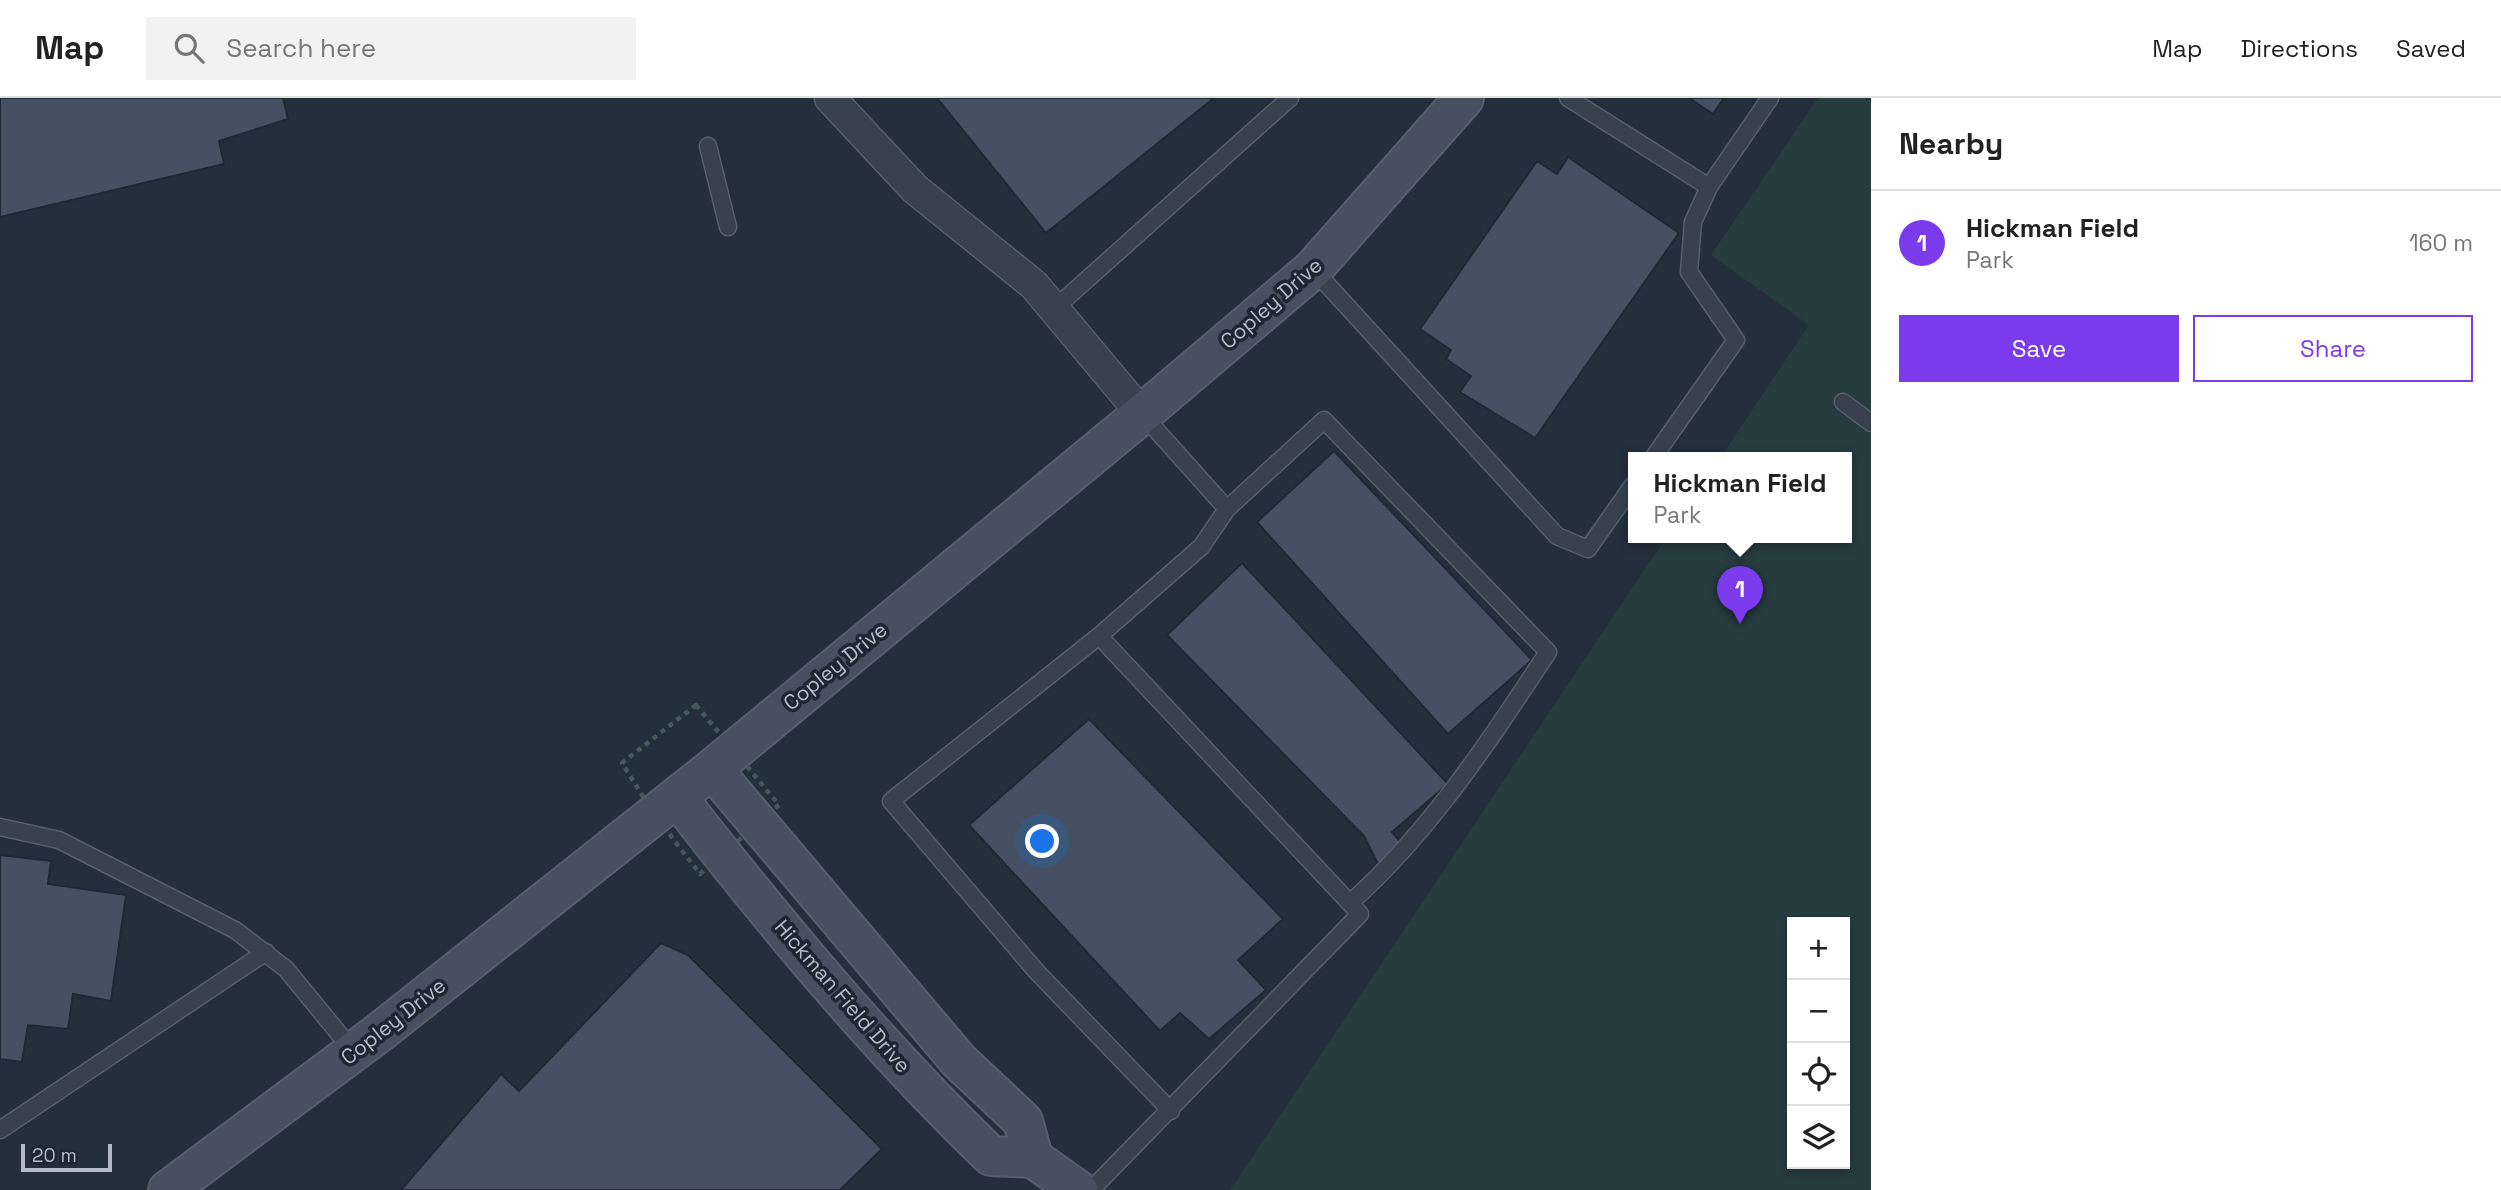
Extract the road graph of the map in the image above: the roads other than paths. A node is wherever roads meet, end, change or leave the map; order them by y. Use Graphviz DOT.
graph roads {
  1 [pos="1290,98"];
  2 [pos="1464,98"];
  3 [pos="1568,98"];
  4 [pos="1770,98"];
  5 [pos="837,100"];
  6 [pos="708,146"];
  7 [pos="1709,187"];
  8 [pos="728,228"];
  9 [pos="1313,270"];
  10 [pos="1054,309"];
  11 [pos="1843,402"];
  12 [pos="1142,414"];
  13 [pos="1871,423"];
  14 [pos="1657,452"];
  15 [pos="1628,492"];
  16 [pos="1227,509"];
  17 [pos="1099,636"];
  18 [pos="712,769"];
  19 [pos="677,797"];
  20 [pos="0,827"];
  21 [pos="1350,903"];
  22 [pos="266,952"];
  23 [pos="354,1052"];
  24 [pos="1171,1111"];
  25 [pos="0,1130"];
  26 [pos="1033,1158"];
  27 [pos="168,1190"];
  28 [pos="1079,1190"];
  29 [pos="1091,1190"];
  1 -- 10 [label="lane"];
  2 -- 9 [label="street, Copley Drive"];
  3 -- 7 [label="lane"];
  4 -- 7 [label="lane"];
  5 -- 10 [label="street"];
  6 -- 8 [label="lane"];
  7 -- 14 [label="lane"];
  9 -- 12 [label="street, Copley Drive"];
  9 -- 15 [label="lane"];
  10 -- 12 [label="street"];
  11 -- 13 [label="lane"];
  12 -- 16 [label="lane"];
  12 -- 18 [label="street, Copley Drive"];
  16 -- 17 [label="lane"];
  16 -- 21 [label="lane"];
  17 -- 21 [label="lane"];
  17 -- 24 [label="lane"];
  18 -- 19 [label="street, Copley Drive"];
  18 -- 26 [label="street"];
  19 -- 23 [label="street, Copley Drive"];
  19 -- 26 [label="street, Hickman Field Drive"];
  20 -- 22 [label="lane"];
  21 -- 24 [label="lane"];
  22 -- 23 [label="lane"];
  22 -- 25 [label="lane"];
  23 -- 27 [label="street, Copley Drive"];
  24 -- 29 [label="lane"];
  26 -- 28 [label="street"];
}
